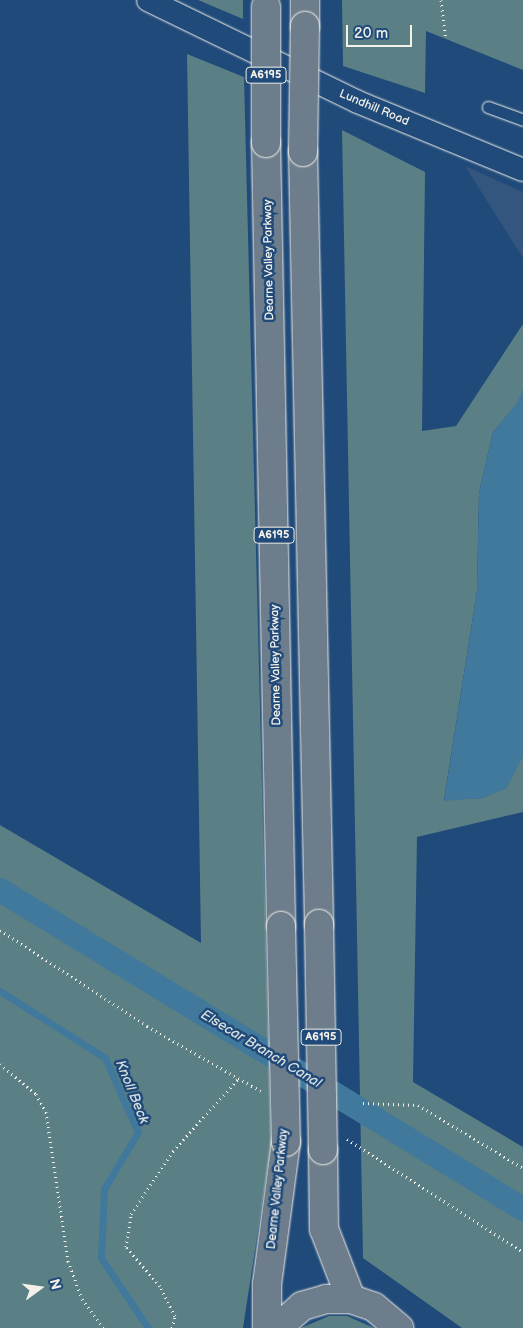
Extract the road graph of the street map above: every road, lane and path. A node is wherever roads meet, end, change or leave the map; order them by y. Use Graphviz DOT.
graph roads {
  1 [pos="148,0"];
  2 [pos="442,0"];
  3 [pos="266,4"];
  4 [pos="305,13"];
  5 [pos="446,39"];
  6 [pos="488,107"];
  7 [pos="523,120"];
  8 [pos="523,170"];
  9 [pos="0,930"];
  10 [pos="0,1064"];
  11 [pos="239,1078"];
  12 [pos="264,1092"];
  13 [pos="363,1103"];
  14 [pos="330,1142"];
  15 [pos="523,1168"];
  16 [pos="523,1252"];
  17 [pos="351,1299"];
  18 [pos="103,1328"];
  19 [pos="172,1328"];
  20 [pos="267,1328"];
  21 [pos="277,1328"];
  22 [pos="399,1328"];
  1 -- 8 [label="street, Lundhill Road"];
  2 -- 5 [label="path"];
  3 -- 20 [label="highway, Dearne Valley Parkway / A6195, bridge"];
  4 -- 14 [label="highway, A6195, bridge"];
  6 -- 7 [label="lane"];
  9 -- 11 [label="path"];
  10 -- 18 [label="path"];
  11 -- 12 [label="path"];
  11 -- 19 [label="path"];
  13 -- 15 [label="path"];
  14 -- 16 [label="path"];
  14 -- 17 [label="highway, A6195"];
  17 -- 21 [label="highway"];
  17 -- 22 [label="highway"];
}
